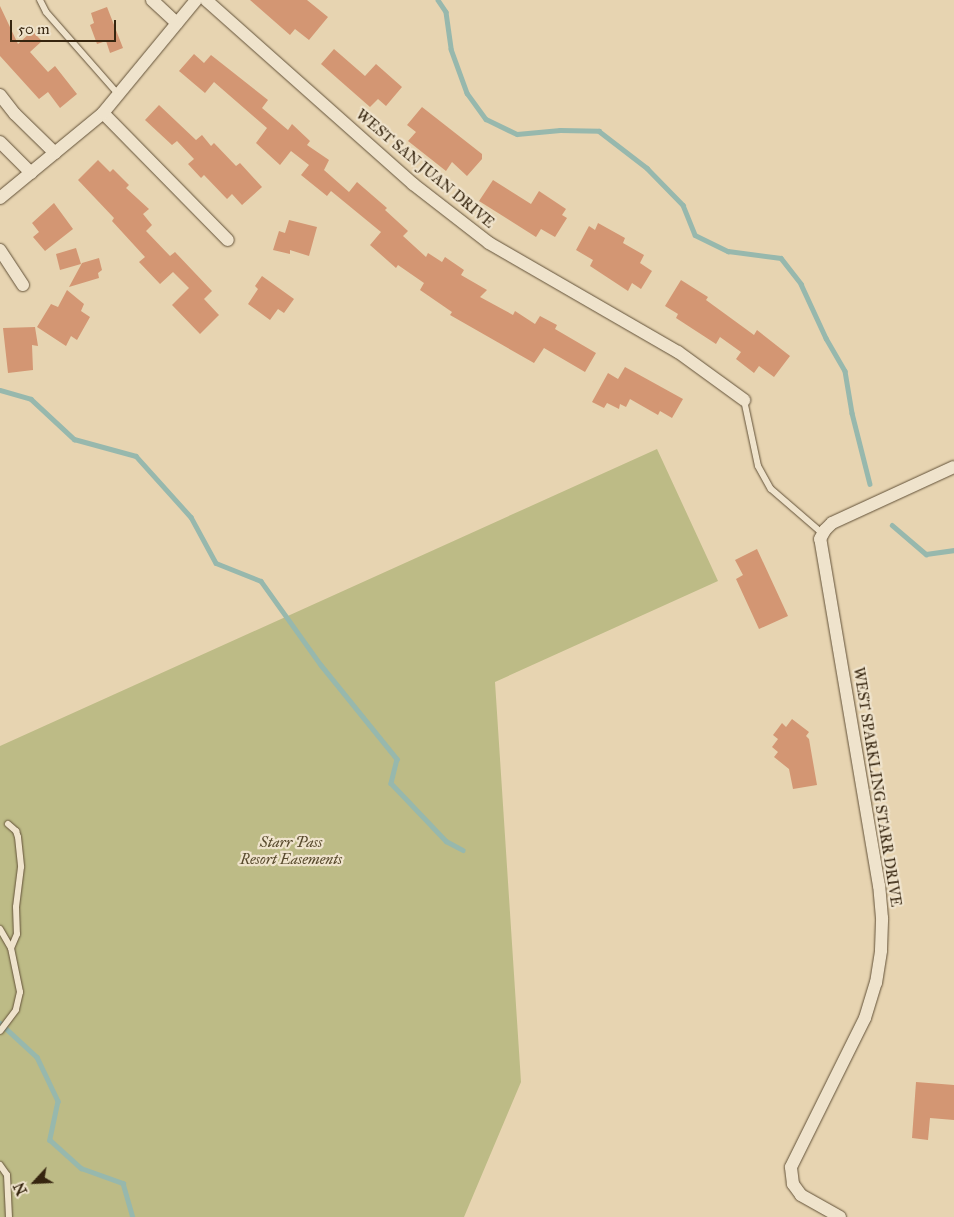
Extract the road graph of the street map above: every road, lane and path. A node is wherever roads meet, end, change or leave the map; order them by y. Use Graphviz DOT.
graph roads {
  1 [pos="40,0"];
  2 [pos="152,0"];
  3 [pos="196,0"];
  4 [pos="206,0"];
  5 [pos="177,23"];
  6 [pos="118,94"];
  7 [pos="0,96"];
  8 [pos="103,113"];
  9 [pos="0,142"];
  10 [pos="54,153"];
  11 [pos="31,172"];
  12 [pos="0,198"];
  13 [pos="228,240"];
  14 [pos="0,250"];
  15 [pos="23,284"];
  16 [pos="744,400"];
  17 [pos="954,467"];
  18 [pos="823,531"];
  19 [pos="8,824"];
  20 [pos="0,929"];
  21 [pos="11,948"];
  22 [pos="0,1031"];
  23 [pos="0,1165"];
  24 [pos="9,1217"];
  25 [pos="840,1217"];
  1 -- 6 [label="lane"];
  2 -- 5 [label="street"];
  3 -- 5 [label="street"];
  4 -- 16 [label="street, WEST SAN JUAN DRIVE"];
  5 -- 6 [label="street"];
  6 -- 8 [label="street"];
  7 -- 10 [label="street"];
  8 -- 10 [label="street"];
  8 -- 13 [label="street"];
  9 -- 11 [label="street"];
  10 -- 11 [label="street"];
  11 -- 12 [label="street"];
  14 -- 15 [label="street"];
  16 -- 18 [label="lane"];
  17 -- 18 [label="street"];
  18 -- 25 [label="street, WEST SPARKLING STARR DRIVE"];
  19 -- 21 [label="lane"];
  20 -- 21 [label="lane"];
  21 -- 22 [label="lane"];
  23 -- 24 [label="lane"];
}
